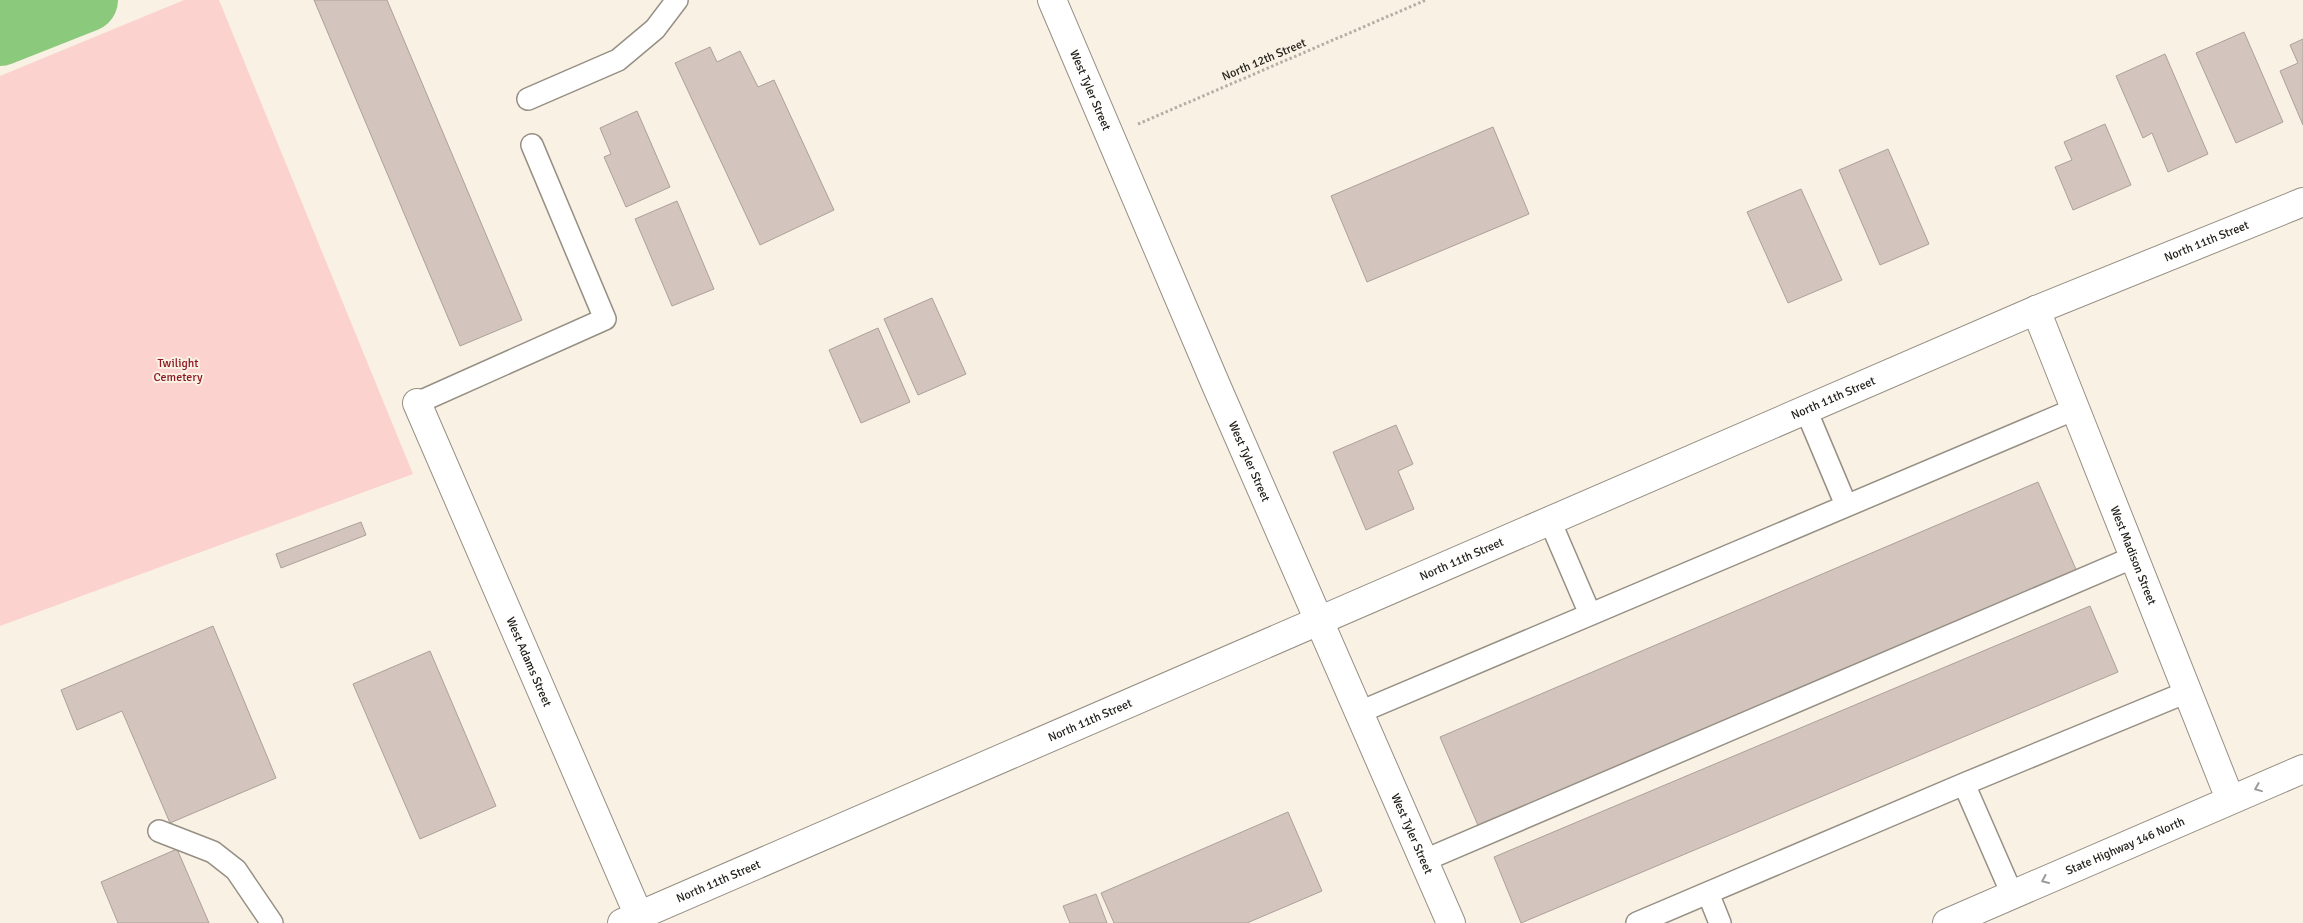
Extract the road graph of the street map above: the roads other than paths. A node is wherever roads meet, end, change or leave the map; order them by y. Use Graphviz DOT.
graph roads {
  1 [pos="677,0"];
  2 [pos="1052,0"];
  3 [pos="528,99"];
  4 [pos="532,145"];
  5 [pos="2303,202"];
  6 [pos="2036,310"];
  7 [pos="417,403"];
  8 [pos="2074,408"];
  9 [pos="1806,410"];
  10 [pos="1846,505"];
  11 [pos="1550,521"];
  12 [pos="2134,557"];
  13 [pos="1590,614"];
  14 [pos="1320,620"];
  15 [pos="2187,692"];
  16 [pos="1360,712"];
  17 [pos="2303,769"];
  18 [pos="1964,784"];
  19 [pos="2230,799"];
  20 [pos="159,831"];
  21 [pos="1425,860"];
  22 [pos="1708,893"];
  23 [pos="2012,894"];
  24 [pos="634,921"];
  25 [pos="272,923"];
  26 [pos="1451,923"];
  27 [pos="1637,923"];
  28 [pos="1720,923"];
  29 [pos="1947,923"];
  1 -- 3 [label="lane"];
  2 -- 14 [label="street, West Tyler Street"];
  4 -- 7 [label="lane"];
  5 -- 6 [label="street, North 11th Street"];
  6 -- 8 [label="street, West Madison Street"];
  6 -- 9 [label="street, North 11th Street"];
  7 -- 24 [label="street, West Adams Street"];
  8 -- 10 [label="lane"];
  8 -- 12 [label="street, West Madison Street"];
  9 -- 10 [label="lane"];
  9 -- 11 [label="street, North 11th Street"];
  10 -- 13 [label="lane"];
  11 -- 13 [label="lane"];
  11 -- 14 [label="street, North 11th Street"];
  12 -- 15 [label="street, West Madison Street"];
  12 -- 21 [label="lane"];
  13 -- 16 [label="lane"];
  14 -- 16 [label="street, West Tyler Street"];
  14 -- 24 [label="street, North 11th Street"];
  15 -- 18 [label="lane"];
  15 -- 19 [label="street, West Madison Street"];
  16 -- 21 [label="street, West Tyler Street"];
  17 -- 19 [label="street, State Highway 146 North, one-way"];
  18 -- 22 [label="lane"];
  18 -- 23 [label="lane"];
  19 -- 23 [label="street, State Highway 146 North, one-way"];
  20 -- 25 [label="lane"];
  21 -- 26 [label="street, West Tyler Street"];
  22 -- 27 [label="lane"];
  22 -- 28 [label="lane"];
  23 -- 29 [label="street, State Highway 146 North"];
}
